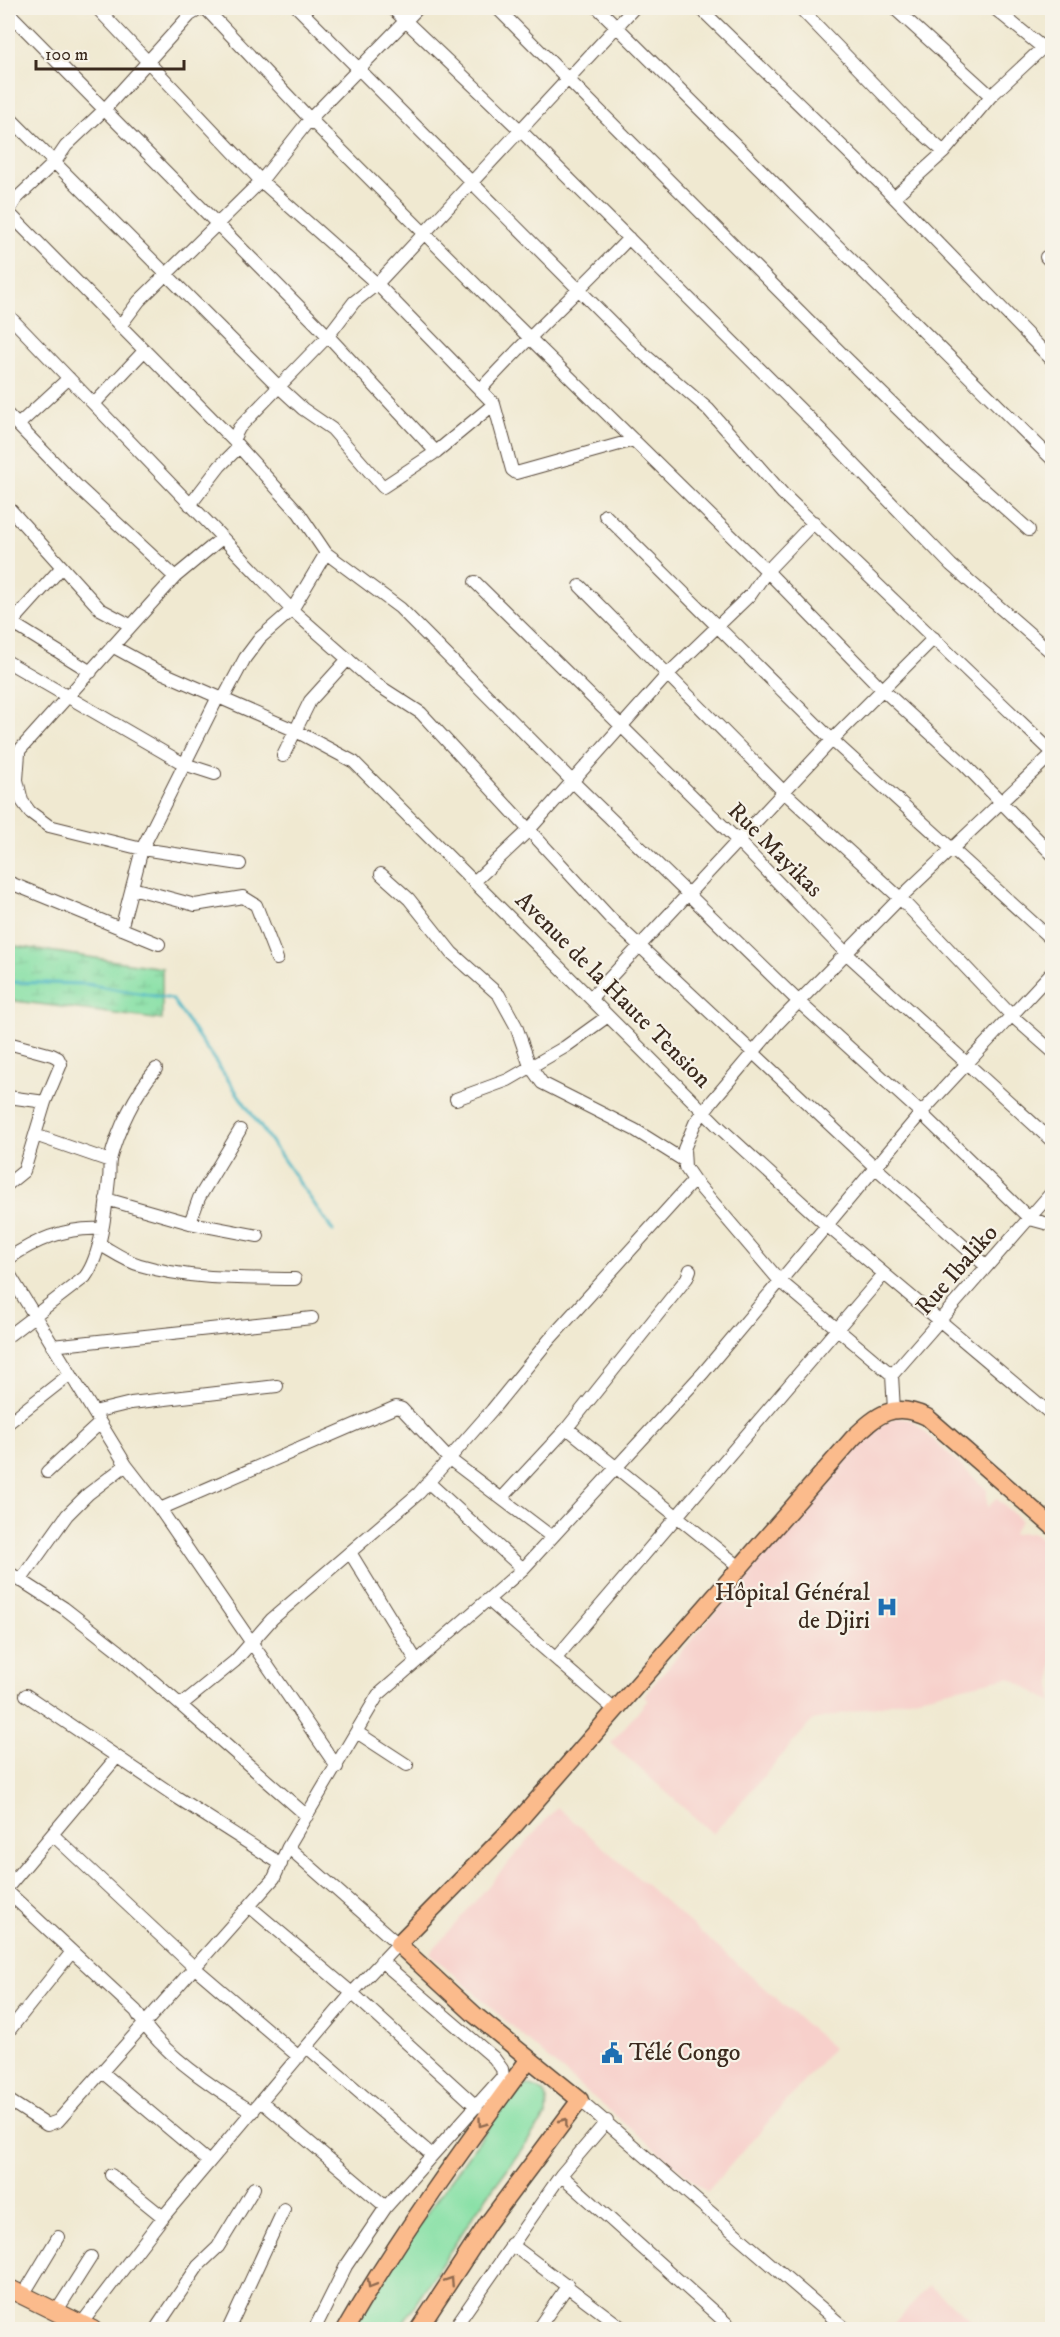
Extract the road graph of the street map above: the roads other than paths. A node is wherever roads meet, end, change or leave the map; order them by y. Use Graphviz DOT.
graph roads {
  1 [pos="97,8"];
  2 [pos="204,8"];
  3 [pos="298,8"];
  4 [pos="392,8"];
  5 [pos="418,8"];
  6 [pos="497,8"];
  7 [pos="598,8"];
  8 [pos="634,8"];
  9 [pos="700,8"];
  10 [pos="800,8"];
  11 [pos="894,8"];
  12 [pos="994,8"];
  13 [pos="8,12"];
  14 [pos="404,21"];
  15 [pos="618,28"];
  16 [pos="1048,43"];
  17 [pos="149,60"];
  18 [pos="360,70"];
  19 [pos="569,79"];
  20 [pos="991,96"];
  21 [pos="104,110"];
  22 [pos="8,116"];
  23 [pos="310,119"];
  24 [pos="520,130"];
  25 [pos="944,152"];
  26 [pos="55,162"];
  27 [pos="261,181"];
  28 [pos="471,182"];
  29 [pos="894,197"];
  30 [pos="8,212"];
  31 [pos="216,223"];
  32 [pos="423,231"];
  33 [pos="628,238"];
  34 [pos="167,275"];
  35 [pos="377,284"];
  36 [pos="580,290"];
  37 [pos="8,315"];
  38 [pos="120,326"];
  39 [pos="328,336"];
  40 [pos="529,336"];
  41 [pos="144,351"];
  42 [pos="1053,360"];
  43 [pos="69,378"];
  44 [pos="279,387"];
  45 [pos="480,390"];
  46 [pos="94,404"];
  47 [pos="494,404"];
  48 [pos="8,415"];
  49 [pos="18,425"];
  50 [pos="634,440"];
  51 [pos="236,444"];
  52 [pos="436,452"];
  53 [pos="1053,459"];
  54 [pos="190,504"];
  55 [pos="605,514"];
  56 [pos="10,515"];
  57 [pos="814,522"];
  58 [pos="1029,530"];
  59 [pos="222,538"];
  60 [pos="326,553"];
  61 [pos="61,568"];
  62 [pos="767,571"];
  63 [pos="175,577"];
  64 [pos="475,582"];
  65 [pos="580,586"];
  66 [pos="292,610"];
  67 [pos="10,626"];
  68 [pos="130,626"];
  69 [pos="717,626"];
  70 [pos="934,638"];
  71 [pos="112,646"];
  72 [pos="1053,653"];
  73 [pos="348,659"];
  74 [pos="8,662"];
  75 [pos="92,672"];
  76 [pos="668,674"];
  77 [pos="882,689"];
  78 [pos="67,698"];
  79 [pos="221,698"];
  80 [pos="619,726"];
  81 [pos="294,730"];
  82 [pos="832,740"];
  83 [pos="20,753"];
  84 [pos="1053,753"];
  85 [pos="283,756"];
  86 [pos="8,763"];
  87 [pos="184,764"];
  88 [pos="215,774"];
  89 [pos="571,780"];
  90 [pos="784,792"];
  91 [pos="1000,801"];
  92 [pos="528,831"];
  93 [pos="738,841"];
  94 [pos="142,849"];
  95 [pos="951,850"];
  96 [pos="1053,854"];
  97 [pos="240,864"];
  98 [pos="381,874"];
  99 [pos="475,881"];
  100 [pos="8,882"];
  101 [pos="132,888"];
  102 [pos="689,893"];
  103 [pos="900,898"];
  104 [pos="121,929"];
  105 [pos="1053,940"];
  106 [pos="159,944"];
  107 [pos="641,948"];
  108 [pos="847,954"];
  109 [pos="277,958"];
  110 [pos="1051,976"];
  111 [pos="591,999"];
  112 [pos="799,1002"];
  113 [pos="1011,1015"];
  114 [pos="608,1016"];
  115 [pos="8,1043"];
  116 [pos="754,1051"];
  117 [pos="1053,1051"];
  118 [pos="966,1064"];
  119 [pos="530,1066"];
  120 [pos="156,1069"];
  121 [pos="8,1097"];
  122 [pos="456,1099"];
  123 [pos="45,1102"];
  124 [pos="704,1111"];
  125 [pos="921,1113"];
  126 [pos="240,1130"];
  127 [pos="35,1135"];
  128 [pos="1053,1141"];
  129 [pos="683,1160"];
  130 [pos="110,1161"];
  131 [pos="876,1168"];
  132 [pos="694,1180"];
  133 [pos="8,1184"];
  134 [pos="1053,1192"];
  135 [pos="106,1199"];
  136 [pos="1030,1219"];
  137 [pos="190,1223"];
  138 [pos="825,1224"];
  139 [pos="1053,1225"];
  140 [pos="101,1229"];
  141 [pos="258,1236"];
  142 [pos="99,1244"];
  143 [pos="8,1259"];
  144 [pos="986,1266"];
  145 [pos="690,1270"];
  146 [pos="8,1272"];
  147 [pos="884,1274"];
  148 [pos="295,1279"];
  149 [pos="779,1280"];
  150 [pos="35,1316"];
  151 [pos="312,1318"];
  152 [pos="940,1321"];
  153 [pos="840,1329"];
  154 [pos="8,1336"];
  155 [pos="52,1346"];
  156 [pos="69,1375"];
  157 [pos="892,1375"];
  158 [pos="277,1386"];
  159 [pos="894,1410"];
  160 [pos="1053,1415"];
  161 [pos="97,1418"];
  162 [pos="8,1423"];
  163 [pos="567,1428"];
  164 [pos="448,1458"];
  165 [pos="126,1465"];
  166 [pos="615,1469"];
  167 [pos="47,1472"];
  168 [pos="428,1482"];
  169 [pos="503,1497"];
  170 [pos="160,1509"];
  171 [pos="675,1516"];
  172 [pos="1053,1526"];
  173 [pos="552,1537"];
  174 [pos="351,1554"];
  175 [pos="741,1568"];
  176 [pos="523,1569"];
  177 [pos="8,1572"];
  178 [pos="20,1581"];
  179 [pos="488,1600"];
  180 [pos="252,1642"];
  181 [pos="556,1658"];
  182 [pos="416,1660"];
  183 [pos="26,1695"];
  184 [pos="182,1705"];
  185 [pos="616,1711"];
  186 [pos="358,1733"];
  187 [pos="117,1757"];
  188 [pos="407,1765"];
  189 [pos="337,1767"];
  190 [pos="307,1816"];
  191 [pos="53,1835"];
  192 [pos="288,1847"];
  193 [pos="281,1864"];
  194 [pos="8,1887"];
  195 [pos="8,1892"];
  196 [pos="249,1906"];
  197 [pos="398,1944"];
  198 [pos="71,1953"];
  199 [pos="381,1961"];
  200 [pos="195,1968"];
  201 [pos="352,1994"];
  202 [pos="144,2026"];
  203 [pos="8,2032"];
  204 [pos="304,2052"];
  205 [pos="529,2059"];
  206 [pos="102,2072"];
  207 [pos="8,2100"];
  208 [pos="580,2100"];
  209 [pos="262,2102"];
  210 [pos="477,2107"];
  211 [pos="253,2112"];
  212 [pos="607,2121"];
  213 [pos="432,2155"];
  214 [pos="209,2162"];
  215 [pos="111,2175"];
  216 [pos="561,2175"];
  217 [pos="254,2188"];
  218 [pos="386,2207"];
  219 [pos="284,2209"];
  220 [pos="164,2217"];
  221 [pos="58,2237"];
  222 [pos="511,2244"];
  223 [pos="91,2257"];
  224 [pos="568,2285"];
  225 [pos="15,2292"];
  226 [pos="56,2312"];
  227 [pos="83,2328"];
  228 [pos="155,2330"];
  229 [pos="228,2330"];
  230 [pos="314,2330"];
  231 [pos="345,2330"];
  232 [pos="418,2330"];
  233 [pos="453,2330"];
  234 [pos="537,2330"];
  235 [pos="625,2330"];
  236 [pos="734,2330"];
  237 [pos="848,2330"];
  1 -- 17 [label="street"];
  2 -- 17 [label="street"];
  2 -- 23 [label="street"];
  3 -- 18 [label="street"];
  4 -- 14 [label="street"];
  5 -- 14 [label="street"];
  6 -- 19 [label="street"];
  7 -- 15 [label="street"];
  8 -- 15 [label="street"];
  9 -- 29 [label="street"];
  10 -- 25 [label="street"];
  11 -- 20 [label="street"];
  12 -- 16 [label="street"];
  13 -- 21 [label="street"];
  14 -- 18 [label="street"];
  14 -- 24 [label="street"];
  15 -- 19 [label="street"];
  15 -- 53 [label="street"];
  16 -- 20 [label="street"];
  17 -- 21 [label="street"];
  17 -- 27 [label="street"];
  18 -- 23 [label="street"];
  18 -- 28 [label="street"];
  19 -- 24 [label="street"];
  19 -- 58 [label="street"];
  20 -- 25 [label="street"];
  21 -- 26 [label="street"];
  21 -- 31 [label="street"];
  22 -- 26 [label="street"];
  23 -- 27 [label="street"];
  23 -- 32 [label="street"];
  24 -- 28 [label="street"];
  24 -- 33 [label="street"];
  25 -- 29 [label="street"];
  26 -- 30 [label="street"];
  26 -- 34 [label="street"];
  27 -- 31 [label="street"];
  27 -- 35 [label="street"];
  28 -- 32 [label="street"];
  28 -- 36 [label="street"];
  29 -- 42 [label="street"];
  30 -- 38 [label="street"];
  31 -- 34 [label="street"];
  31 -- 39 [label="street"];
  32 -- 35 [label="street"];
  32 -- 40 [label="street"];
  33 -- 36 [label="street"];
  33 -- 72 [label="street"];
  34 -- 38 [label="street"];
  34 -- 44 [label="street"];
  35 -- 39 [label="street"];
  35 -- 45 [label="street"];
  36 -- 40 [label="street"];
  36 -- 57 [label="street"];
  37 -- 43 [label="street"];
  38 -- 41 [label="street"];
  39 -- 44 [label="street"];
  39 -- 52 [label="street"];
  40 -- 45 [label="street"];
  40 -- 50 [label="street"];
  41 -- 46 [label="street"];
  41 -- 51 [label="street"];
  43 -- 46 [label="street"];
  43 -- 49 [label="street"];
  44 -- 51 [label="street"];
  44 -- 52 [label="street"];
  45 -- 47 [label="street"];
  46 -- 54 [label="street"];
  47 -- 50 [label="street"];
  47 -- 52 [label="street"];
  48 -- 49 [label="street"];
  49 -- 63 [label="street"];
  50 -- 62 [label="street"];
  51 -- 54 [label="street"];
  51 -- 60 [label="street"];
  54 -- 59 [label="street"];
  55 -- 69 [label="street"];
  56 -- 61 [label="street"];
  57 -- 62 [label="street"];
  57 -- 70 [label="street"];
  59 -- 63 [label="street"];
  59 -- 66 [label="street"];
  60 -- 66 [label="street"];
  60 -- 89 [label="street"];
  61 -- 67 [label="street"];
  61 -- 68 [label="street"];
  62 -- 69 [label="street"];
  62 -- 77 [label="street"];
  63 -- 68 [label="street"];
  64 -- 80 [label="street, Rue Mayikas"];
  65 -- 76 [label="street"];
  66 -- 73 [label="street"];
  66 -- 79 [label="street"];
  67 -- 75 [label="street"];
  68 -- 71 [label="street"];
  69 -- 76 [label="street"];
  69 -- 82 [label="street"];
  70 -- 77 [label="street"];
  70 -- 84 [label="street"];
  71 -- 75 [label="street"];
  71 -- 79 [label="street, Avenue de la Haute Tension"];
  73 -- 81 [label="street"];
  73 -- 92 [label="street"];
  74 -- 78 [label="street"];
  75 -- 78 [label="street"];
  76 -- 80 [label="street"];
  76 -- 90 [label="street"];
  77 -- 82 [label="street"];
  77 -- 91 [label="street"];
  78 -- 83 [label="street"];
  78 -- 87 [label="street"];
  79 -- 81 [label="street, Avenue de la Haute Tension"];
  79 -- 87 [label="street"];
  80 -- 89 [label="street"];
  80 -- 93 [label="street, Rue Mayikas"];
  81 -- 85 [label="street"];
  81 -- 99 [label="street, Avenue de la Haute Tension"];
  82 -- 90 [label="street"];
  82 -- 95 [label="street"];
  83 -- 86 [label="street"];
  83 -- 94 [label="street"];
  84 -- 91 [label="street"];
  87 -- 88 [label="street"];
  87 -- 94 [label="street"];
  89 -- 92 [label="street"];
  89 -- 102 [label="street"];
  90 -- 93 [label="street"];
  90 -- 103 [label="street"];
  91 -- 95 [label="street"];
  91 -- 96 [label="street"];
  92 -- 99 [label="street"];
  92 -- 107 [label="street"];
  93 -- 102 [label="street"];
  93 -- 108 [label="street, Rue Mayikas"];
  94 -- 97 [label="street"];
  94 -- 101 [label="street"];
  95 -- 103 [label="street"];
  95 -- 105 [label="street"];
  98 -- 119 [label="street"];
  99 -- 111 [label="street, Avenue de la Haute Tension"];
  100 -- 104 [label="street"];
  101 -- 104 [label="street"];
  101 -- 109 [label="street"];
  102 -- 107 [label="street"];
  102 -- 112 [label="street"];
  103 -- 108 [label="street"];
  103 -- 113 [label="street"];
  104 -- 106 [label="street"];
  107 -- 111 [label="street"];
  107 -- 116 [label="street"];
  108 -- 112 [label="street"];
  108 -- 118 [label="street, Rue Mayikas"];
  110 -- 113 [label="street"];
  111 -- 114 [label="street, Avenue de la Haute Tension"];
  112 -- 116 [label="street"];
  112 -- 125 [label="street"];
  113 -- 117 [label="street"];
  113 -- 118 [label="street"];
  114 -- 119 [label="street"];
  114 -- 124 [label="street, Avenue de la Haute Tension"];
  115 -- 123 [label="street"];
  116 -- 124 [label="street"];
  116 -- 131 [label="street"];
  118 -- 125 [label="street"];
  118 -- 128 [label="street, Rue Mayikas"];
  119 -- 122 [label="street"];
  119 -- 129 [label="street"];
  120 -- 130 [label="street"];
  121 -- 123 [label="street"];
  123 -- 127 [label="street"];
  124 -- 129 [label="street"];
  124 -- 138 [label="street, Avenue de la Haute Tension"];
  125 -- 131 [label="street"];
  125 -- 136 [label="street"];
  126 -- 137 [label="street"];
  127 -- 130 [label="street"];
  127 -- 133 [label="street"];
  129 -- 132 [label="street"];
  130 -- 135 [label="street"];
  131 -- 138 [label="street"];
  131 -- 144 [label="street"];
  132 -- 149 [label="street"];
  132 -- 164 [label="street"];
  134 -- 136 [label="street, Rue Ibaliko"];
  135 -- 137 [label="street"];
  135 -- 140 [label="street"];
  136 -- 139 [label="street"];
  136 -- 144 [label="street, Rue Ibaliko"];
  137 -- 141 [label="street"];
  138 -- 147 [label="street, Avenue de la Haute Tension"];
  138 -- 149 [label="street"];
  140 -- 142 [label="street"];
  140 -- 143 [label="street"];
  142 -- 148 [label="street"];
  142 -- 150 [label="street"];
  144 -- 152 [label="street, Rue Ibaliko"];
  145 -- 163 [label="street"];
  146 -- 150 [label="street"];
  147 -- 152 [label="street, Avenue de la Haute Tension"];
  147 -- 153 [label="street"];
  149 -- 153 [label="street"];
  149 -- 166 [label="street"];
  150 -- 154 [label="street"];
  150 -- 155 [label="street"];
  151 -- 155 [label="street"];
  152 -- 157 [label="street, Rue Ibaliko"];
  152 -- 160 [label="street, Avenue de la Haute Tension"];
  153 -- 157 [label="street"];
  153 -- 171 [label="street"];
  155 -- 156 [label="street"];
  156 -- 161 [label="street"];
  156 -- 162 [label="street"];
  157 -- 159 [label="street"];
  158 -- 161 [label="street"];
  159 -- 172 [label="main road"];
  159 -- 175 [label="main road"];
  161 -- 165 [label="street"];
  161 -- 167 [label="street"];
  163 -- 166 [label="street"];
  163 -- 169 [label="street"];
  164 -- 168 [label="street"];
  164 -- 169 [label="street"];
  164 -- 170 [label="street"];
  165 -- 170 [label="street"];
  165 -- 178 [label="street"];
  166 -- 171 [label="street"];
  166 -- 173 [label="street"];
  168 -- 174 [label="street"];
  168 -- 176 [label="street"];
  169 -- 173 [label="street"];
  170 -- 180 [label="street"];
  171 -- 175 [label="street"];
  171 -- 181 [label="street"];
  173 -- 176 [label="street"];
  174 -- 180 [label="street"];
  174 -- 182 [label="street"];
  175 -- 185 [label="main road"];
  176 -- 179 [label="street"];
  177 -- 178 [label="street"];
  178 -- 184 [label="street"];
  179 -- 181 [label="street"];
  179 -- 182 [label="street"];
  180 -- 184 [label="street"];
  180 -- 189 [label="street"];
  181 -- 185 [label="street"];
  182 -- 186 [label="street"];
  183 -- 187 [label="street"];
  184 -- 190 [label="street"];
  185 -- 197 [label="main road"];
  186 -- 188 [label="street"];
  186 -- 189 [label="street"];
  187 -- 191 [label="street"];
  187 -- 193 [label="street"];
  189 -- 190 [label="street"];
  190 -- 192 [label="street"];
  191 -- 194 [label="street"];
  191 -- 200 [label="street"];
  192 -- 193 [label="street"];
  192 -- 197 [label="street"];
  193 -- 196 [label="street"];
  195 -- 198 [label="street"];
  196 -- 200 [label="street"];
  196 -- 201 [label="street"];
  197 -- 199 [label="street"];
  197 -- 205 [label="main road"];
  198 -- 202 [label="street"];
  198 -- 203 [label="street"];
  199 -- 201 [label="street"];
  199 -- 210 [label="street"];
  200 -- 202 [label="street"];
  200 -- 204 [label="street"];
  201 -- 204 [label="street"];
  201 -- 210 [label="street"];
  202 -- 206 [label="street"];
  202 -- 211 [label="street"];
  204 -- 209 [label="street"];
  204 -- 213 [label="street"];
  205 -- 208 [label="main road"];
  205 -- 231 [label="main road, one-way"];
  206 -- 207 [label="street"];
  206 -- 214 [label="street"];
  208 -- 212 [label="street"];
  232 -- 208 [label="main road, one-way"];
  209 -- 211 [label="street"];
  209 -- 218 [label="street"];
  210 -- 213 [label="street"];
  211 -- 214 [label="street"];
  212 -- 216 [label="street"];
  212 -- 237 [label="street"];
  213 -- 218 [label="street"];
  214 -- 220 [label="street"];
  215 -- 220 [label="street"];
  216 -- 222 [label="street"];
  216 -- 236 [label="street"];
  217 -- 228 [label="street"];
  218 -- 230 [label="street"];
  219 -- 229 [label="street"];
  220 -- 227 [label="street"];
  221 -- 225 [label="street"];
  222 -- 224 [label="street"];
  222 -- 233 [label="street"];
  223 -- 226 [label="street"];
  224 -- 234 [label="street"];
  224 -- 235 [label="street"];
  225 -- 226 [label="highway"];
  226 -- 227 [label="highway"];
}
